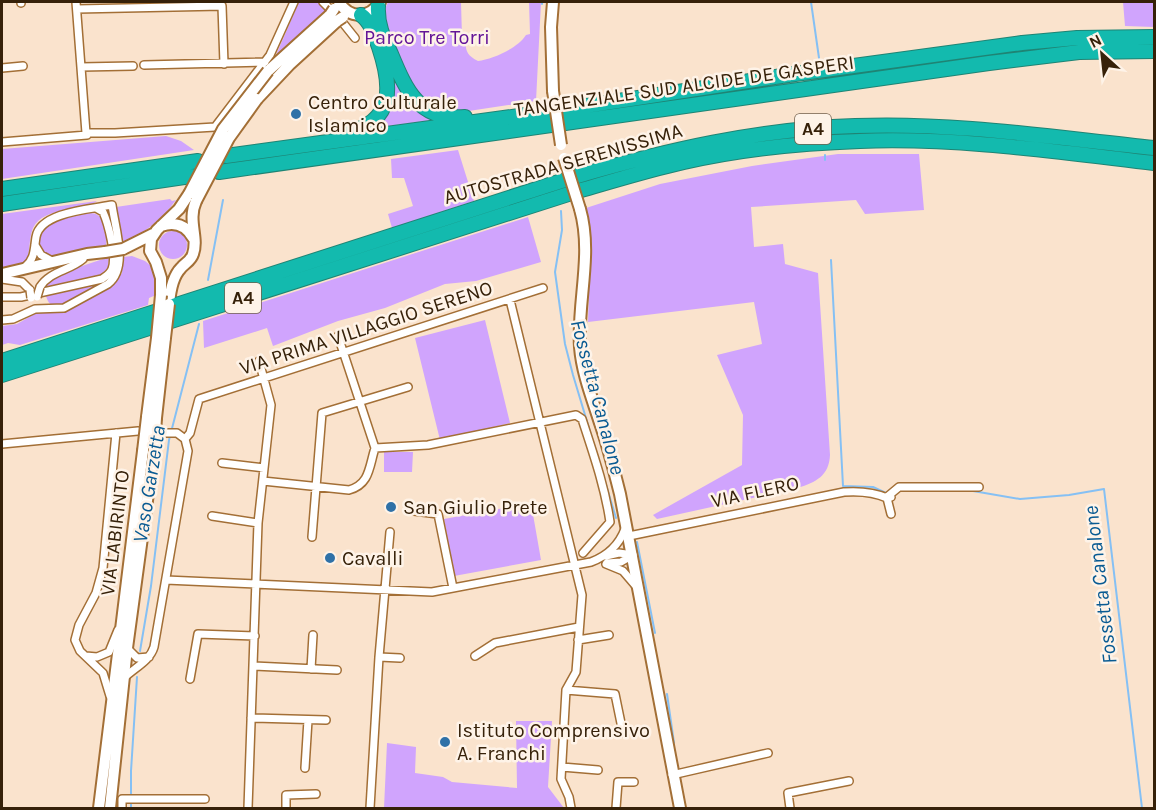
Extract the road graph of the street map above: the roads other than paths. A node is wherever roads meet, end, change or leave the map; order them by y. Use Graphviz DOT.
graph roads {
  1 [pos="294,2"];
  2 [pos="553,2"];
  3 [pos="379,4"];
  4 [pos="76,5"];
  5 [pos="339,11"];
  6 [pos="1155,37"];
  7 [pos="355,38"];
  8 [pos="1155,51"];
  9 [pos="224,63"];
  10 [pos="144,65"];
  11 [pos="23,66"];
  12 [pos="81,66"];
  13 [pos="134,66"];
  14 [pos="267,67"];
  15 [pos="2,68"];
  16 [pos="526,115"];
  17 [pos="86,133"];
  18 [pos="2,142"];
  19 [pos="295,146"];
  20 [pos="1155,148"];
  21 [pos="226,156"];
  22 [pos="198,161"];
  23 [pos="1155,163"];
  24 [pos="219,172"];
  25 [pos="191,176"];
  26 [pos="2,189"];
  27 [pos="42,198"];
  28 [pos="2,204"];
  29 [pos="96,208"];
  30 [pos="2,210"];
  31 [pos="157,230"];
  32 [pos="194,241"];
  33 [pos="35,245"];
  34 [pos="125,248"];
  35 [pos="102,253"];
  36 [pos="154,259"];
  37 [pos="83,260"];
  38 [pos="54,261"];
  39 [pos="182,267"];
  40 [pos="23,269"];
  41 [pos="2,276"];
  42 [pos="543,288"];
  43 [pos="33,295"];
  44 [pos="2,297"];
  45 [pos="510,300"];
  46 [pos="28,309"];
  47 [pos="2,320"];
  48 [pos="338,336"];
  49 [pos="161,338"];
  50 [pos="344,353"];
  51 [pos="2,361"];
  52 [pos="259,361"];
  53 [pos="2,375"];
  54 [pos="264,378"];
  55 [pos="408,387"];
  56 [pos="360,402"];
  57 [pos="539,422"];
  58 [pos="138,431"];
  59 [pos="116,433"];
  60 [pos="162,433"];
  61 [pos="185,439"];
  62 [pos="2,444"];
  63 [pos="375,448"];
  64 [pos="148,450"];
  65 [pos="222,463"];
  66 [pos="264,468"];
  67 [pos="263,481"];
  68 [pos="315,486"];
  69 [pos="979,487"];
  70 [pos="889,497"];
  71 [pos="414,511"];
  72 [pos="891,514"];
  73 [pos="212,516"];
  74 [pos="258,523"];
  75 [pos="627,524"];
  76 [pos="390,532"];
  77 [pos="629,536"];
  78 [pos="312,537"];
  79 [pos="583,553"];
  80 [pos="633,555"];
  81 [pos="605,560"];
  82 [pos="574,566"];
  83 [pos="166,580"];
  84 [pos="255,584"];
  85 [pos="453,588"];
  86 [pos="384,590"];
  87 [pos="640,592"];
  88 [pos="122,625"];
  89 [pos="579,627"];
  90 [pos="313,634"];
  91 [pos="609,634"];
  92 [pos="255,636"];
  93 [pos="578,640"];
  94 [pos="127,648"];
  95 [pos="86,656"];
  96 [pos="475,656"];
  97 [pos="148,657"];
  98 [pos="379,657"];
  99 [pos="400,658"];
  100 [pos="254,666"];
  101 [pos="311,669"];
  102 [pos="337,670"];
  103 [pos="123,679"];
  104 [pos="190,679"];
  105 [pos="566,690"];
  106 [pos="112,702"];
  107 [pos="251,718"];
  108 [pos="308,720"];
  109 [pos="326,720"];
  110 [pos="623,733"];
  111 [pos="768,753"];
  112 [pos="562,766"];
  113 [pos="305,768"];
  114 [pos="598,770"];
  115 [pos="672,775"];
  116 [pos="849,781"];
  117 [pos="634,782"];
  118 [pos="112,789"];
  119 [pos="316,794"];
  120 [pos="127,799"];
  121 [pos="205,799"];
  122 [pos="99,808"];
  123 [pos="110,808"];
  124 [pos="123,808"];
  125 [pos="248,808"];
  126 [pos="286,808"];
  127 [pos="370,808"];
  128 [pos="571,808"];
  129 [pos="616,808"];
  130 [pos="680,808"];
  131 [pos="790,808"];
  1 -- 14 [label="street"];
  2 -- 75 [label="street, bridge"];
  3 -- 5 [label="street, VIA LABIRINTO"];
  3 -- 16 [label="highway"];
  4 -- 9 [label="street"];
  4 -- 12 [label="street"];
  5 -- 7 [label="street"];
  5 -- 14 [label="street, VIA LABIRINTO"];
  5 -- 19 [label="highway"];
  5 -- 32 [label="street, VIA LABIRINTO, bridge"];
  6 -- 16 [label="highway, TANGENZIALE SUD ALCIDE DE GASPERI"];
  8 -- 24 [label="highway, TANGENZIALE SUD ALCIDE DE GASPERI"];
  9 -- 10 [label="street"];
  9 -- 14 [label="street"];
  11 -- 15 [label="street"];
  12 -- 13 [label="street"];
  12 -- 17 [label="street"];
  14 -- 17 [label="street"];
  14 -- 31 [label="street, VIA LABIRINTO, bridge"];
  16 -- 19 [label="highway, TANGENZIALE SUD ALCIDE DE GASPERI"];
  17 -- 18 [label="street"];
  19 -- 21 [label="highway, TANGENZIALE SUD ALCIDE DE GASPERI"];
  20 -- 51 [label="highway, AUTOSTRADA SERENISSIMA / A4"];
  22 -- 26 [label="highway"];
  23 -- 53 [label="highway, AUTOSTRADA SERENISSIMA / A4"];
  25 -- 27 [label="highway"];
  27 -- 28 [label="highway"];
  27 -- 30 [label="highway"];
  29 -- 33 [label="street"];
  29 -- 44 [label="street"];
  29 -- 46 [label="street"];
  31 -- 32 [label="street"];
  31 -- 34 [label="street"];
  31 -- 36 [label="street, VIA LABIRINTO"];
  32 -- 39 [label="street, VIA LABIRINTO"];
  33 -- 38 [label="street"];
  33 -- 40 [label="street"];
  34 -- 35 [label="street, bridge"];
  34 -- 36 [label="street"];
  35 -- 37 [label="street"];
  35 -- 38 [label="street"];
  36 -- 39 [label="street"];
  36 -- 49 [label="street, VIA LABIRINTO, bridge"];
  37 -- 41 [label="street"];
  37 -- 43 [label="street, bridge"];
  38 -- 40 [label="street"];
  39 -- 49 [label="street, VIA LABIRINTO, bridge"];
  40 -- 41 [label="street"];
  41 -- 43 [label="street"];
  42 -- 45 [label="street, VIA PRIMA VILLAGGIO SERENO"];
  43 -- 46 [label="street"];
  45 -- 50 [label="street, VIA PRIMA VILLAGGIO SERENO"];
  45 -- 57 [label="street"];
  46 -- 47 [label="street"];
  48 -- 50 [label="street"];
  49 -- 64 [label="street, VIA LABIRINTO, bridge"];
  50 -- 54 [label="street, VIA PRIMA VILLAGGIO SERENO"];
  50 -- 56 [label="street"];
  52 -- 54 [label="street"];
  54 -- 61 [label="street, VIA PRIMA VILLAGGIO SERENO"];
  54 -- 66 [label="street"];
  55 -- 56 [label="street"];
  56 -- 63 [label="street"];
  56 -- 68 [label="street"];
  57 -- 63 [label="street"];
  57 -- 79 [label="street"];
  57 -- 82 [label="street"];
  58 -- 59 [label="street"];
  59 -- 62 [label="street"];
  59 -- 95 [label="street"];
  60 -- 61 [label="street"];
  61 -- 83 [label="street"];
  63 -- 68 [label="street"];
  64 -- 88 [label="street, VIA LABIRINTO"];
  64 -- 94 [label="street, VIA LABIRINTO"];
  65 -- 66 [label="street"];
  66 -- 67 [label="street"];
  67 -- 68 [label="street"];
  67 -- 74 [label="street"];
  68 -- 78 [label="street"];
  69 -- 70 [label="street"];
  70 -- 72 [label="street"];
  70 -- 77 [label="street, VIA FLERO"];
  71 -- 85 [label="street"];
  73 -- 74 [label="street"];
  74 -- 84 [label="street"];
  75 -- 77 [label="street"];
  75 -- 81 [label="street"];
  76 -- 86 [label="street"];
  77 -- 80 [label="street"];
  80 -- 81 [label="street"];
  80 -- 87 [label="street"];
  81 -- 82 [label="street"];
  81 -- 87 [label="street"];
  82 -- 85 [label="street"];
  82 -- 89 [label="street"];
  83 -- 84 [label="street"];
  83 -- 97 [label="street"];
  84 -- 86 [label="street"];
  84 -- 92 [label="street"];
  85 -- 86 [label="street"];
  86 -- 98 [label="street"];
  87 -- 115 [label="street"];
  88 -- 95 [label="street"];
  88 -- 106 [label="street, VIA LABIRINTO"];
  89 -- 93 [label="street"];
  89 -- 96 [label="street"];
  90 -- 101 [label="street"];
  91 -- 93 [label="street"];
  92 -- 100 [label="street"];
  92 -- 104 [label="street"];
  93 -- 105 [label="street"];
  94 -- 97 [label="street"];
  94 -- 103 [label="street, VIA LABIRINTO"];
  95 -- 106 [label="street"];
  97 -- 103 [label="street"];
  98 -- 99 [label="street"];
  98 -- 127 [label="street"];
  100 -- 101 [label="street"];
  100 -- 107 [label="street"];
  101 -- 102 [label="street"];
  103 -- 118 [label="street, VIA LABIRINTO"];
  105 -- 110 [label="street"];
  105 -- 112 [label="street"];
  106 -- 122 [label="street, VIA LABIRINTO"];
  107 -- 108 [label="street"];
  107 -- 125 [label="street"];
  108 -- 109 [label="street"];
  108 -- 113 [label="street"];
  111 -- 115 [label="street"];
  112 -- 114 [label="street"];
  112 -- 128 [label="street"];
  115 -- 130 [label="street"];
  116 -- 131 [label="street"];
  117 -- 129 [label="street"];
  118 -- 120 [label="street"];
  118 -- 123 [label="street, VIA LABIRINTO"];
  119 -- 126 [label="street"];
  120 -- 121 [label="street"];
  120 -- 124 [label="street"];
}
